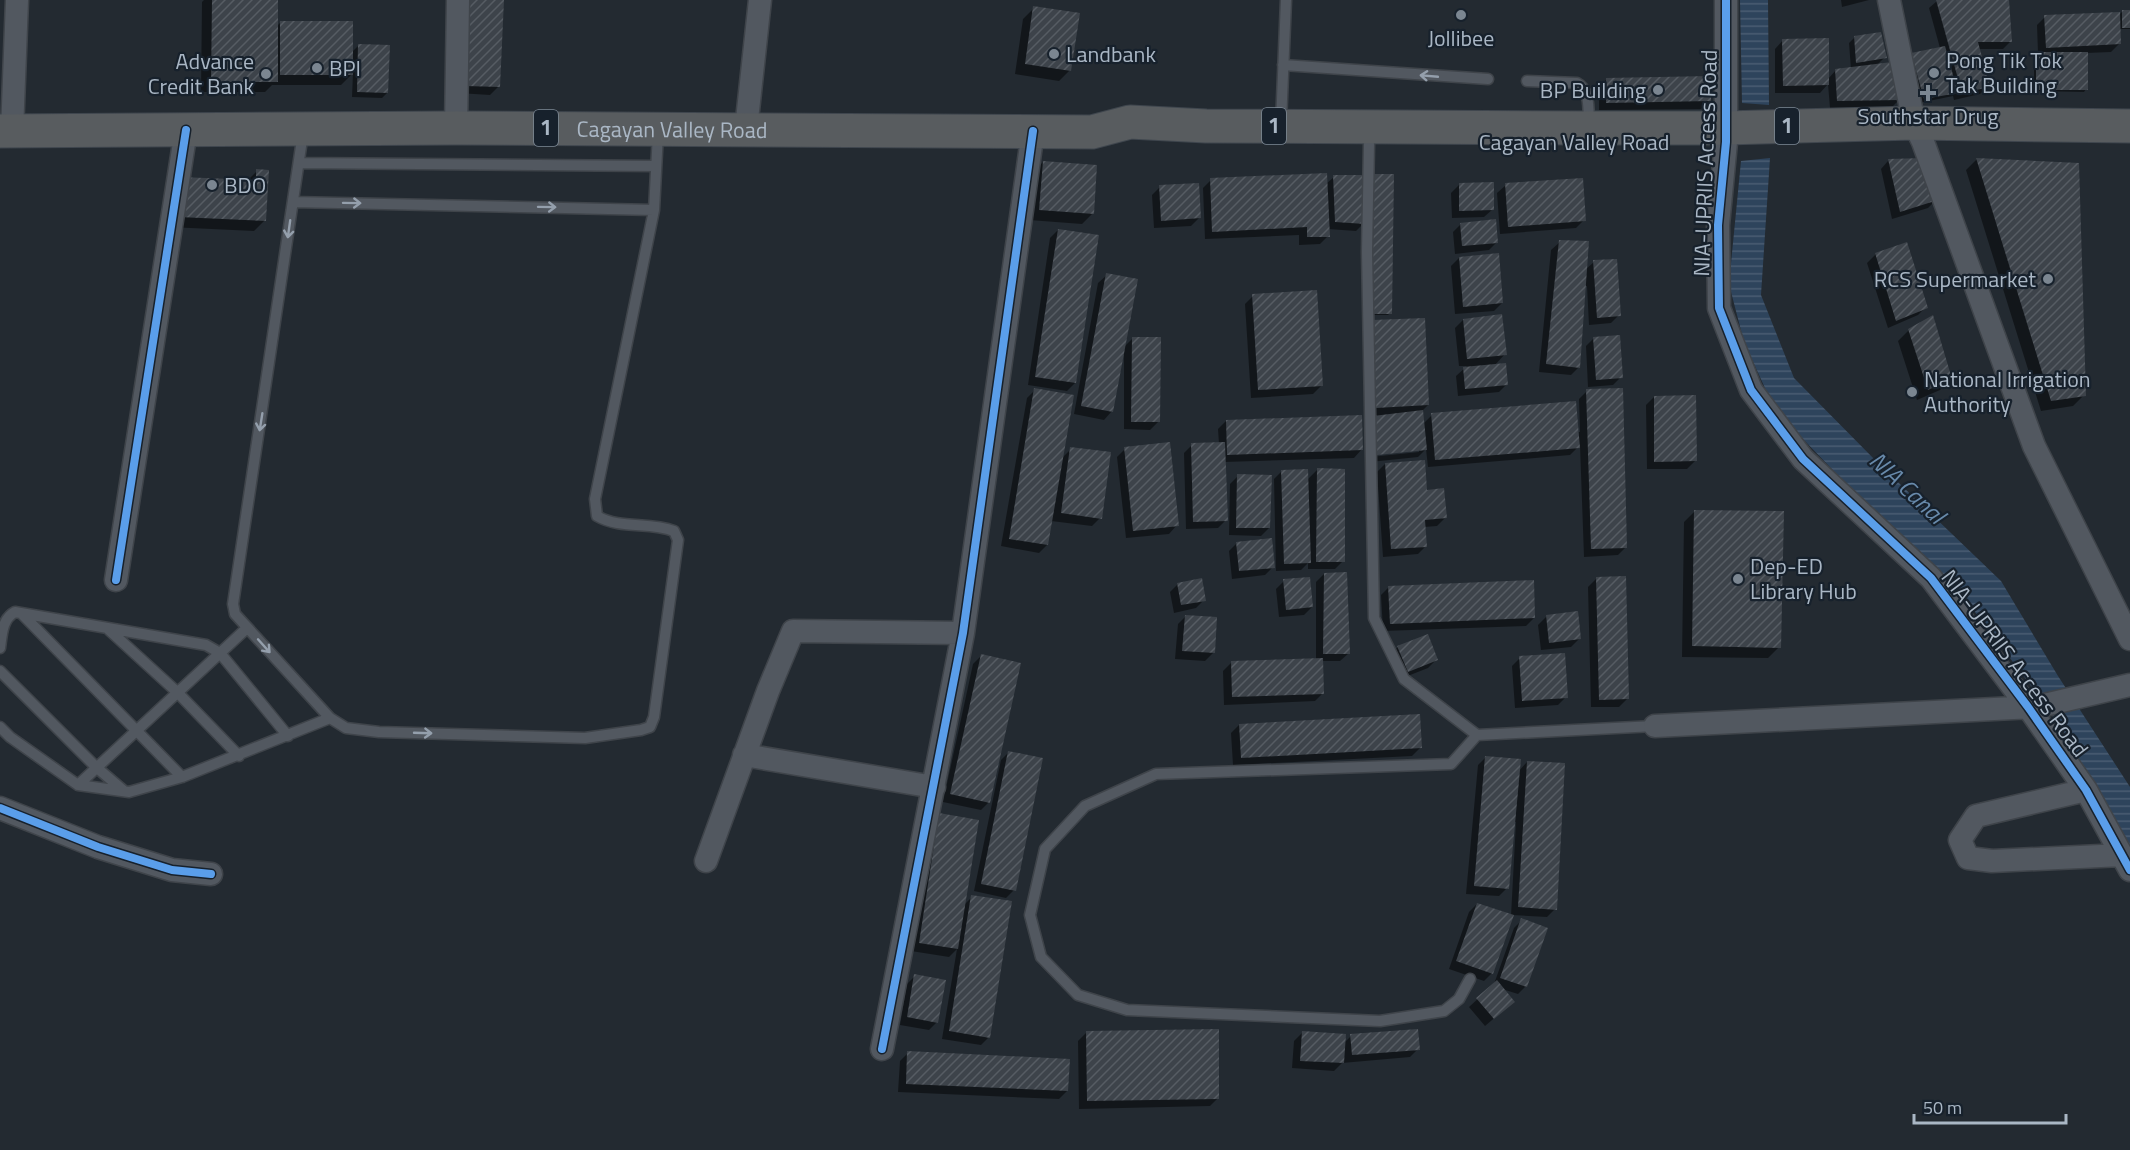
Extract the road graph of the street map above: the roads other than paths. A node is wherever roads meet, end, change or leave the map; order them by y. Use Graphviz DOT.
graph roads {
  1 [pos="17,0"];
  2 [pos="458,0"];
  3 [pos="760,0"];
  4 [pos="1286,0"];
  5 [pos="1726,0"];
  6 [pos="1889,0"];
  7 [pos="1283,65"];
  8 [pos="1488,79"];
  9 [pos="1527,81"];
  10 [pos="2130,126"];
  11 [pos="456,128"];
  12 [pos="1589,128"];
  13 [pos="658,129"];
  14 [pos="746,129"];
  15 [pos="186,130"];
  16 [pos="304,130"];
  17 [pos="1281,130"];
  18 [pos="1033,131"];
  19 [pos="6,132"];
  20 [pos="1092,132"];
  21 [pos="1919,132"];
  22 [pos="1726,135"];
  23 [pos="2130,143"];
  24 [pos="1369,144"];
  25 [pos="299,164"];
  26 [pos="656,166"];
  27 [pos="293,201"];
  28 [pos="654,210"];
  29 [pos="116,580"];
  30 [pos="21,613"];
  31 [pos="108,628"];
  32 [pos="247,628"];
  33 [pos="963,633"];
  34 [pos="2130,639"];
  35 [pos="0,648"];
  36 [pos="220,653"];
  37 [pos="0,671"];
  38 [pos="2130,685"];
  39 [pos="177,692"];
  40 [pos="2032,707"];
  41 [pos="330,718"];
  42 [pos="1655,726"];
  43 [pos="0,727"];
  44 [pos="137,729"];
  45 [pos="1477,735"];
  46 [pos="288,736"];
  47 [pos="239,756"];
  48 [pos="744,756"];
  49 [pos="96,767"];
  50 [pos="182,777"];
  51 [pos="78,785"];
  52 [pos="934,787"];
  53 [pos="2086,790"];
  54 [pos="124,792"];
  55 [pos="0,808"];
  56 [pos="706,861"];
  57 [pos="2126,862"];
  58 [pos="211,874"];
  59 [pos="1470,978"];
  60 [pos="882,1049"];
  1 -- 19 [label="street"];
  2 -- 11 [label="street"];
  3 -- 14 [label="street"];
  4 -- 7 [label="lane"];
  5 -- 22 [label="street, NIA-UPRIIS Access Road"];
  6 -- 21 [label="street"];
  8 -- 7 [label="lane, one-way"];
  7 -- 17 [label="lane"];
  9 -- 12 [label="lane"];
  10 -- 21 [label="highway, Cagayan Valley Road / 1"];
  11 -- 13 [label="highway, Cagayan Valley Road / 1"];
  11 -- 16 [label="highway, Cagayan Valley Road / 1"];
  12 -- 17 [label="highway, Cagayan Valley Road / 1"];
  12 -- 22 [label="highway, Cagayan Valley Road / 1"];
  13 -- 14 [label="highway, Cagayan Valley Road / 1"];
  13 -- 26 [label="lane"];
  14 -- 18 [label="highway, Cagayan Valley Road / 1"];
  15 -- 16 [label="highway, Cagayan Valley Road / 1"];
  15 -- 19 [label="highway, Cagayan Valley Road / 1"];
  15 -- 29 [label="street"];
  16 -- 25 [label="lane"];
  17 -- 20 [label="highway, Cagayan Valley Road / 1"];
  18 -- 20 [label="highway, Cagayan Valley Road / 1"];
  18 -- 33 [label="street"];
  20 -- 24 [label="highway, Cagayan Valley Road / 1"];
  21 -- 22 [label="highway, Cagayan Valley Road / 1"];
  21 -- 23 [label="highway, Cagayan Valley Road / 1"];
  21 -- 34 [label="street"];
  22 -- 24 [label="highway, Cagayan Valley Road / 1"];
  22 -- 40 [label="street, NIA-UPRIIS Access Road"];
  24 -- 45 [label="lane"];
  25 -- 26 [label="lane"];
  25 -- 27 [label="lane"];
  26 -- 28 [label="lane"];
  27 -- 28 [label="lane, one-way"];
  27 -- 32 [label="lane, one-way"];
  41 -- 28 [label="lane, one-way"];
  30 -- 31 [label="lane"];
  30 -- 35 [label="lane"];
  30 -- 44 [label="lane"];
  31 -- 36 [label="lane"];
  31 -- 39 [label="lane"];
  32 -- 36 [label="lane"];
  32 -- 41 [label="lane, one-way"];
  33 -- 48 [label="street"];
  33 -- 52 [label="street"];
  36 -- 39 [label="lane"];
  36 -- 46 [label="lane"];
  37 -- 49 [label="lane"];
  38 -- 40 [label="street"];
  39 -- 44 [label="lane"];
  39 -- 47 [label="lane"];
  40 -- 42 [label="street"];
  40 -- 53 [label="street, NIA-UPRIIS Access Road"];
  41 -- 46 [label="lane"];
  42 -- 45 [label="lane"];
  43 -- 51 [label="lane"];
  44 -- 49 [label="lane"];
  44 -- 50 [label="lane"];
  45 -- 59 [label="lane"];
  46 -- 47 [label="lane"];
  47 -- 50 [label="lane"];
  48 -- 52 [label="street"];
  48 -- 56 [label="street"];
  49 -- 51 [label="lane"];
  49 -- 54 [label="lane"];
  50 -- 54 [label="lane"];
  51 -- 54 [label="lane"];
  52 -- 60 [label="street"];
  53 -- 57 [label="street, NIA-UPRIIS Access Road"];
  53 -- 57 [label="street"];
  55 -- 58 [label="street"];
}
